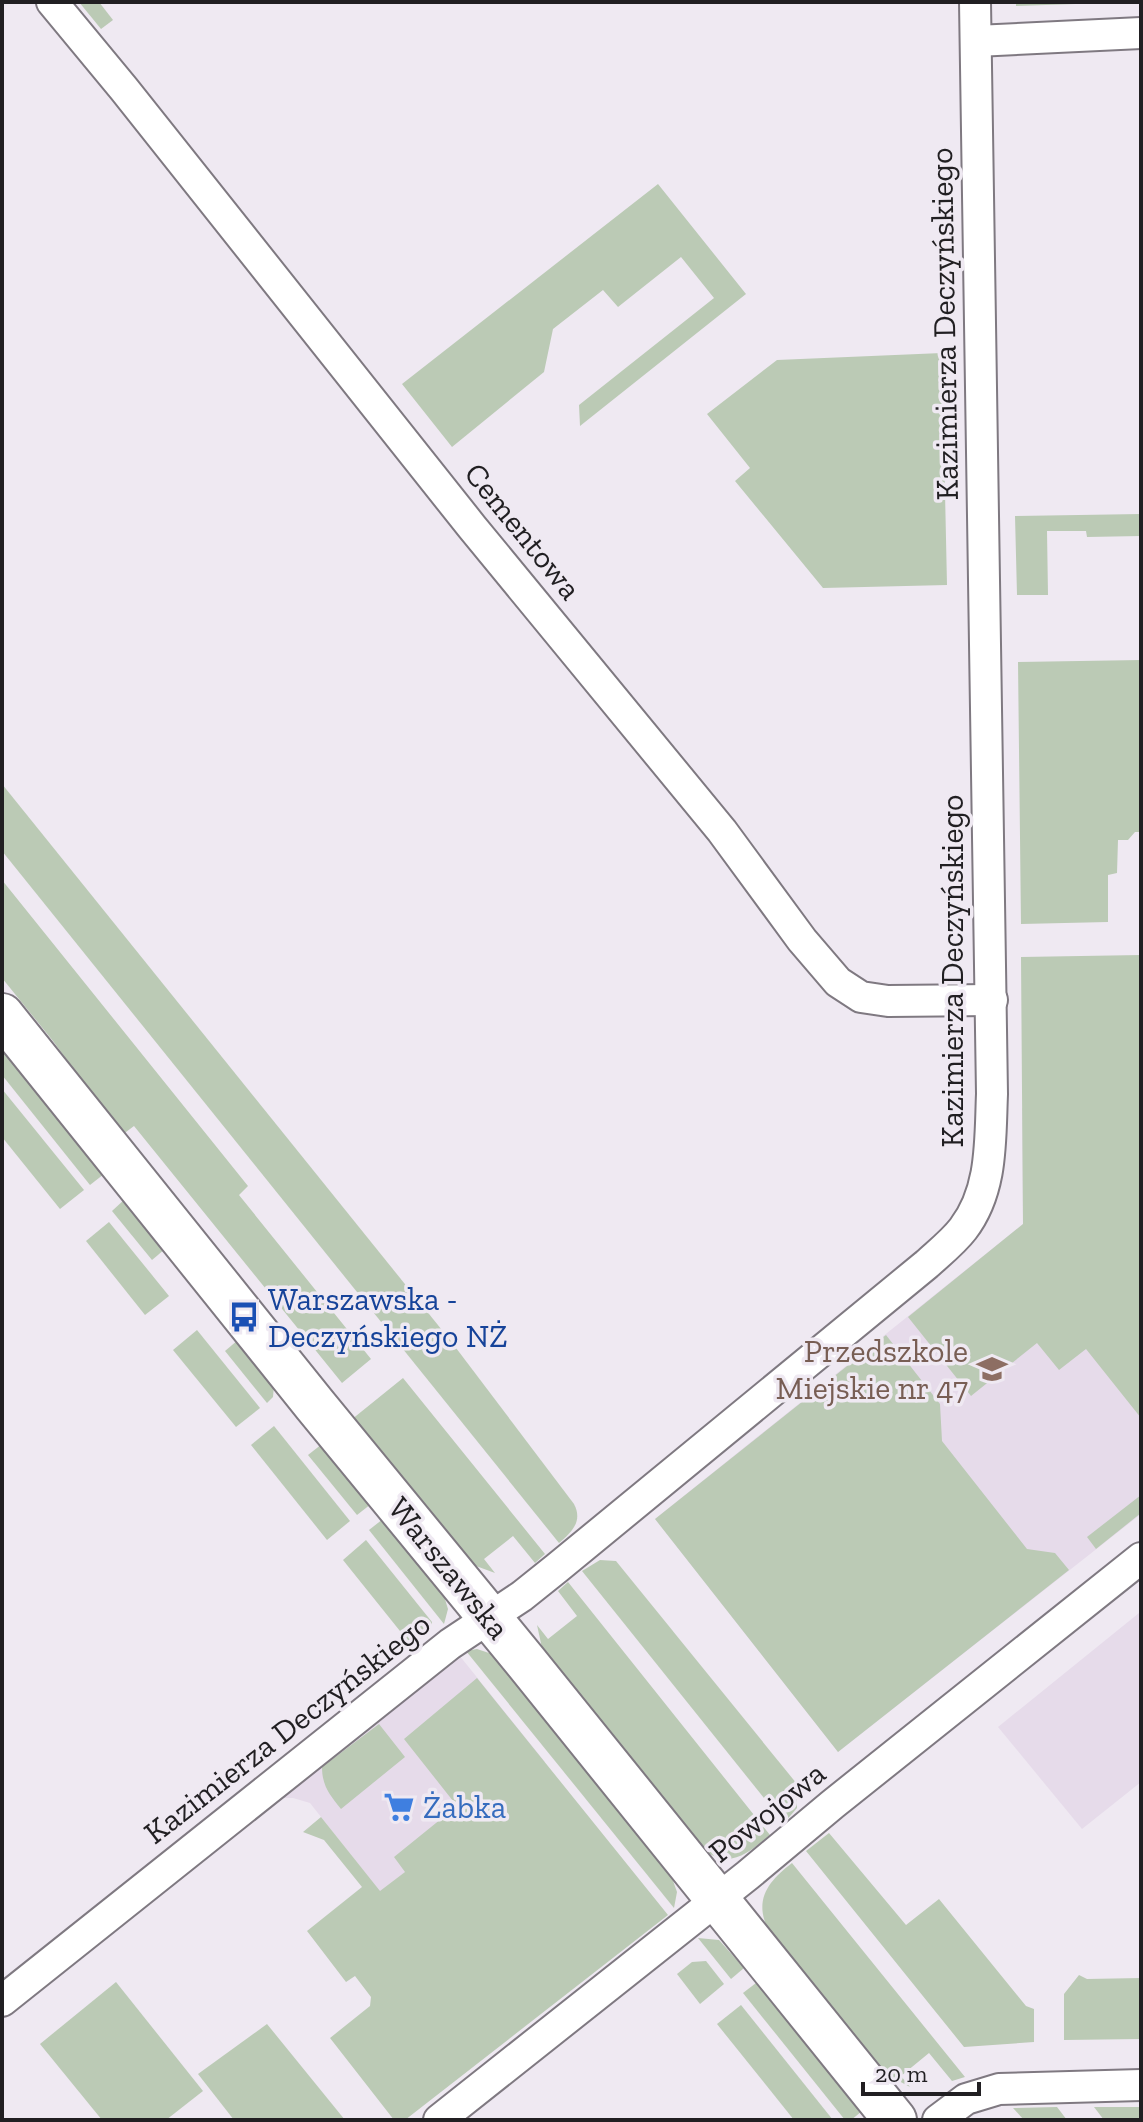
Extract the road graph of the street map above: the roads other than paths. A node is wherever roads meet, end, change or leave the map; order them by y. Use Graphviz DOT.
graph roads {
  1 [pos="52,2"];
  2 [pos="975,2"];
  3 [pos="1141,33"];
  4 [pos="976,41"];
  5 [pos="992,1000"];
  6 [pos="2,1015"];
  7 [pos="1141,1558"];
  8 [pos="490,1617"];
  9 [pos="717,1899"];
  10 [pos="2,2001"];
  11 [pos="1141,2085"];
  12 [pos="439,2120"];
  13 [pos="895,2120"];
  14 [pos="938,2120"];
  1 -- 5 [label="street, Cementowa"];
  2 -- 4 [label="street, Kazimierza Deczyńskiego"];
  3 -- 4 [label="street"];
  4 -- 5 [label="street, Kazimierza Deczyńskiego"];
  5 -- 8 [label="street, Kazimierza Deczyńskiego"];
  6 -- 8 [label="street, Warszawska"];
  7 -- 9 [label="street, Powojowa"];
  8 -- 9 [label="street, Warszawska"];
  8 -- 10 [label="street, Kazimierza Deczyńskiego"];
  9 -- 12 [label="street, Powojowa"];
  9 -- 13 [label="street, Warszawska"];
  11 -- 14 [label="street"];
}
